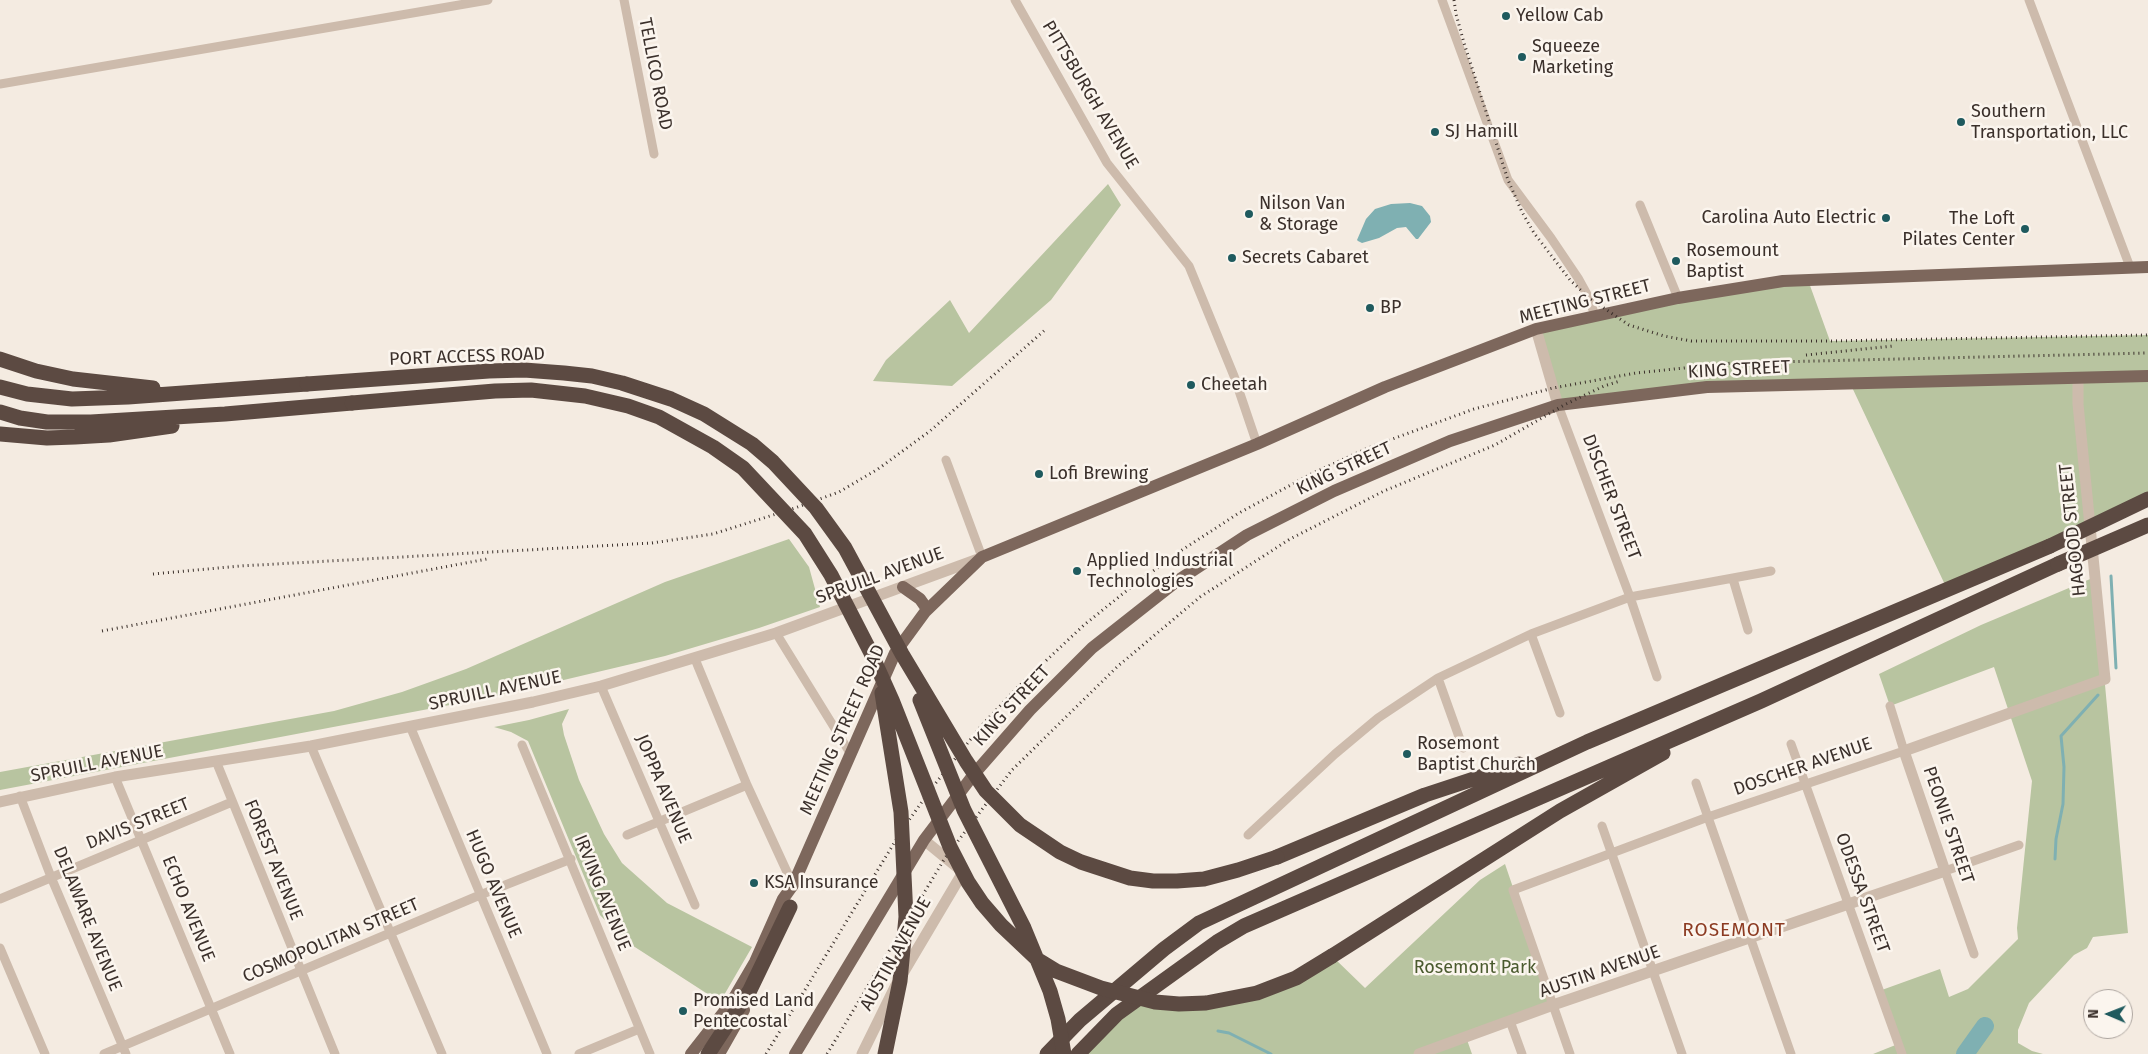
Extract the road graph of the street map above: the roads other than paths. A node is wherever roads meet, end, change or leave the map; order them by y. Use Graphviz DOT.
graph roads {
  1 [pos="488,0"];
  2 [pos="624,0"];
  3 [pos="1015,0"];
  4 [pos="1442,0"];
  5 [pos="2029,0"];
  6 [pos="0,84"];
  7 [pos="654,154"];
  8 [pos="1640,205"];
  9 [pos="2130,267"];
  10 [pos="2148,267"];
  11 [pos="1678,298"];
  12 [pos="1595,316"];
  13 [pos="1536,329"];
  14 [pos="0,359"];
  15 [pos="2148,376"];
  16 [pos="2078,378"];
  17 [pos="0,387"];
  18 [pos="225,390"];
  19 [pos="1558,405"];
  20 [pos="0,412"];
  21 [pos="225,414"];
  22 [pos="0,434"];
  23 [pos="1257,444"];
  24 [pos="946,460"];
  25 [pos="2148,499"];
  26 [pos="2148,525"];
  27 [pos="982,557"];
  28 [pos="1771,571"];
  29 [pos="1733,579"];
  30 [pos="903,587"];
  31 [pos="1630,598"];
  32 [pos="927,609"];
  33 [pos="1748,630"];
  34 [pos="776,633"];
  35 [pos="1531,634"];
  36 [pos="870,651"];
  37 [pos="902,654"];
  38 [pos="695,659"];
  39 [pos="1657,677"];
  40 [pos="1438,678"];
  41 [pos="2105,678"];
  42 [pos="601,686"];
  43 [pos="1761,700"];
  44 [pos="1890,706"];
  45 [pos="1560,713"];
  46 [pos="410,726"];
  47 [pos="1587,742"];
  48 [pos="1790,744"];
  49 [pos="522,745"];
  50 [pos="311,746"];
  51 [pos="1463,748"];
  52 [pos="1904,751"];
  53 [pos="850,753"];
  54 [pos="216,761"];
  55 [pos="115,777"];
  56 [pos="1696,782"];
  57 [pos="747,785"];
  58 [pos="1806,785"];
  59 [pos="20,796"];
  60 [pos="0,802"];
  61 [pos="232,802"];
  62 [pos="1708,817"];
  63 [pos="658,822"];
  64 [pos="1602,826"];
  65 [pos="1248,835"];
  66 [pos="626,836"];
  67 [pos="142,840"];
  68 [pos="924,840"];
  69 [pos="2019,845"];
  70 [pos="1612,852"];
  71 [pos="571,859"];
  72 [pos="1945,870"];
  73 [pos="51,877"];
  74 [pos="793,885"];
  75 [pos="480,895"];
  76 [pos="0,899"];
  77 [pos="1848,904"];
  78 [pos="695,905"];
  79 [pos="790,907"];
  80 [pos="392,933"];
  81 [pos="1750,938"];
  82 [pos="0,948"];
  83 [pos="760,951"];
  84 [pos="1974,954"];
  85 [pos="301,971"];
  86 [pos="1653,972"];
  87 [pos="1554,1005"];
  88 [pos="211,1008"];
  89 [pos="1510,1021"];
  90 [pos="638,1029"];
  91 [pos="124,1050"];
  92 [pos="46,1054"];
  93 [pos="104,1054"];
  94 [pos="230,1054"];
  95 [pos="335,1054"];
  96 [pos="442,1054"];
  97 [pos="547,1054"];
  98 [pos="578,1054"];
  99 [pos="650,1054"];
  100 [pos="691,1054"];
  101 [pos="700,1054"];
  102 [pos="708,1054"];
  103 [pos="719,1054"];
  104 [pos="795,1054"];
  105 [pos="862,1054"];
  106 [pos="885,1054"];
  107 [pos="1047,1054"];
  108 [pos="1064,1054"];
  109 [pos="1078,1054"];
  110 [pos="1419,1054"];
  111 [pos="1522,1054"];
  112 [pos="1570,1054"];
  113 [pos="1682,1054"];
  114 [pos="1791,1054"];
  115 [pos="1902,1054"];
  1 -- 6 [label="street"];
  2 -- 7 [label="street, TELLICO ROAD"];
  3 -- 23 [label="street, PITTSBURGH AVENUE"];
  4 -- 12 [label="street"];
  5 -- 9 [label="street"];
  8 -- 11 [label="street"];
  9 -- 10 [label="main road, MEETING STREET"];
  9 -- 11 [label="main road, MEETING STREET"];
  11 -- 12 [label="main road, MEETING STREET"];
  12 -- 13 [label="main road, MEETING STREET"];
  13 -- 19 [label="street, DISCHER STREET"];
  13 -- 23 [label="main road, MEETING STREET"];
  14 -- 18 [label="highway"];
  15 -- 16 [label="main road, KING STREET"];
  16 -- 19 [label="main road, KING STREET"];
  16 -- 41 [label="street, HAGOOD STREET"];
  17 -- 18 [label="highway, PORT ACCESS ROAD"];
  18 -- 37 [label="highway, PORT ACCESS ROAD, bridge"];
  19 -- 31 [label="street, DISCHER STREET"];
  19 -- 68 [label="main road, KING STREET"];
  20 -- 21 [label="highway, PORT ACCESS ROAD"];
  21 -- 22 [label="highway"];
  21 -- 36 [label="highway, PORT ACCESS ROAD, bridge"];
  23 -- 27 [label="main road, MEETING STREET"];
  24 -- 27 [label="street"];
  25 -- 47 [label="highway, bridge"];
  26 -- 43 [label="highway, bridge"];
  27 -- 30 [label="street, SPRUILL AVENUE"];
  27 -- 32 [label="main road, MEETING STREET ROAD"];
  28 -- 29 [label="street"];
  29 -- 31 [label="street"];
  29 -- 33 [label="street"];
  30 -- 32 [label="main road"];
  30 -- 34 [label="street, SPRUILL AVENUE"];
  31 -- 35 [label="street"];
  31 -- 39 [label="street, DISCHER STREET"];
  32 -- 53 [label="main road, MEETING STREET ROAD"];
  34 -- 38 [label="street, SPRUILL AVENUE"];
  34 -- 53 [label="street"];
  35 -- 40 [label="street"];
  35 -- 45 [label="street"];
  36 -- 43 [label="highway, bridge"];
  36 -- 106 [label="highway, bridge"];
  37 -- 47 [label="highway, bridge"];
  37 -- 108 [label="highway, bridge"];
  38 -- 42 [label="street, SPRUILL AVENUE"];
  38 -- 57 [label="street"];
  40 -- 51 [label="street"];
  40 -- 65 [label="street"];
  41 -- 52 [label="street, DOSCHER AVENUE"];
  42 -- 46 [label="street, SPRUILL AVENUE"];
  42 -- 63 [label="street, JOPPA AVENUE"];
  43 -- 109 [label="highway"];
  44 -- 52 [label="street, PEONIE STREET"];
  46 -- 50 [label="street, SPRUILL AVENUE"];
  46 -- 75 [label="street, HUGO AVENUE"];
  47 -- 107 [label="highway"];
  48 -- 58 [label="street, ODESSA STREET"];
  49 -- 71 [label="street, IRVING AVENUE"];
  50 -- 54 [label="street, SPRUILL AVENUE"];
  50 -- 80 [label="street"];
  52 -- 58 [label="street, DOSCHER AVENUE"];
  52 -- 72 [label="street, PEONIE STREET"];
  53 -- 74 [label="main road, MEETING STREET ROAD"];
  54 -- 55 [label="street, SPRUILL AVENUE"];
  54 -- 61 [label="street, FOREST AVENUE"];
  55 -- 59 [label="street, SPRUILL AVENUE"];
  55 -- 67 [label="street, ECHO AVENUE"];
  56 -- 62 [label="street"];
  57 -- 63 [label="street"];
  57 -- 74 [label="street"];
  58 -- 62 [label="street, DOSCHER AVENUE"];
  58 -- 77 [label="street, ODESSA STREET"];
  59 -- 60 [label="street, SPRUILL AVENUE"];
  59 -- 73 [label="street, DELAWARE AVENUE"];
  61 -- 67 [label="street, DAVIS STREET"];
  61 -- 85 [label="street, FOREST AVENUE"];
  62 -- 70 [label="street, DOSCHER AVENUE"];
  62 -- 81 [label="street"];
  63 -- 66 [label="street"];
  63 -- 78 [label="street, JOPPA AVENUE"];
  64 -- 70 [label="street"];
  67 -- 73 [label="street, DAVIS STREET"];
  67 -- 88 [label="street, ECHO AVENUE"];
  68 -- 104 [label="main road, KING STREET"];
  68 -- 105 [label="street, AUSTIN AVENUE"];
  69 -- 72 [label="street, AUSTIN AVENUE"];
  70 -- 86 [label="street"];
  70 -- 87 [label="street, DOSCHER AVENUE"];
  71 -- 75 [label="street, COSMOPOLITAN STREET"];
  71 -- 90 [label="street, IRVING AVENUE"];
  72 -- 77 [label="street, AUSTIN AVENUE"];
  72 -- 84 [label="street, PEONIE STREET"];
  73 -- 76 [label="street, DAVIS STREET"];
  73 -- 91 [label="street, DELAWARE AVENUE"];
  74 -- 79 [label="main road, MEETING STREET ROAD"];
  74 -- 83 [label="main road, MEETING STREET ROAD"];
  75 -- 80 [label="street, COSMOPOLITAN STREET"];
  75 -- 97 [label="street, HUGO AVENUE"];
  77 -- 81 [label="street, AUSTIN AVENUE"];
  77 -- 115 [label="street, ODESSA STREET"];
  79 -- 102 [label="highway"];
  79 -- 103 [label="main road, MEETING STREET ROAD"];
  80 -- 85 [label="street, COSMOPOLITAN STREET"];
  80 -- 96 [label="street"];
  81 -- 86 [label="street, AUSTIN AVENUE"];
  81 -- 114 [label="street"];
  82 -- 92 [label="street"];
  83 -- 100 [label="main road, MEETING STREET ROAD"];
  83 -- 101 [label="highway"];
  85 -- 88 [label="street, COSMOPOLITAN STREET"];
  85 -- 95 [label="street, FOREST AVENUE"];
  86 -- 87 [label="street, AUSTIN AVENUE"];
  86 -- 113 [label="street"];
  87 -- 89 [label="street, AUSTIN AVENUE"];
  87 -- 112 [label="street"];
  88 -- 91 [label="street, COSMOPOLITAN STREET"];
  88 -- 94 [label="street, ECHO AVENUE"];
  89 -- 110 [label="street, AUSTIN AVENUE"];
  89 -- 111 [label="street"];
  90 -- 98 [label="street"];
  90 -- 99 [label="street, IRVING AVENUE"];
  91 -- 93 [label="street, COSMOPOLITAN STREET"];
}
